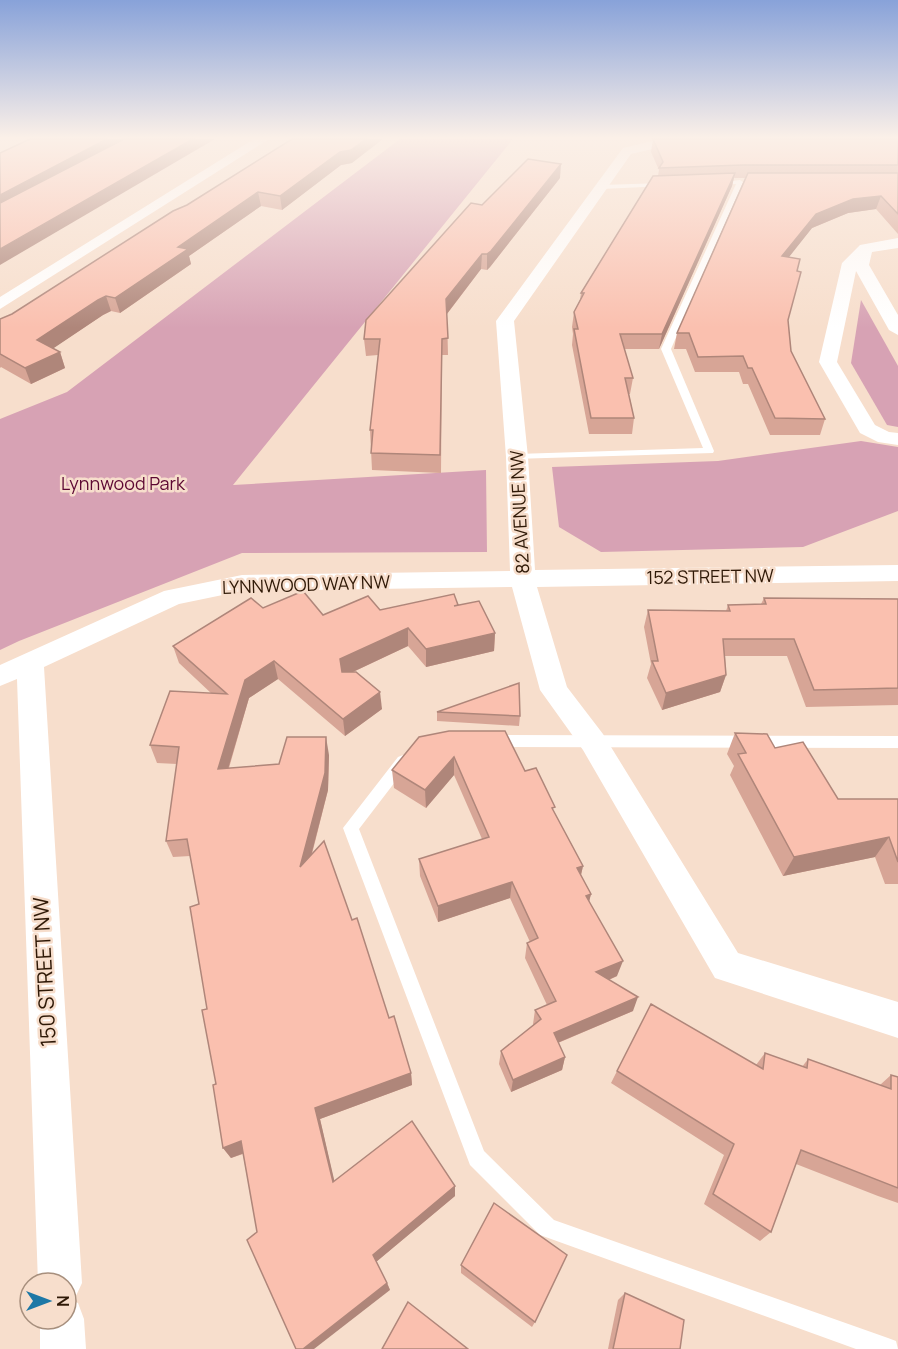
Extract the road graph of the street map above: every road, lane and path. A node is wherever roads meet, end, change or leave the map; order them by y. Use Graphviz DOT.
graph roads {
  1 [pos="163,202"];
  2 [pos="591,202"];
  3 [pos="731,202"];
  4 [pos="898,243"];
  5 [pos="865,248"];
  6 [pos="0,304"];
  7 [pos="898,330"];
  8 [pos="898,439"];
  9 [pos="518,457"];
  10 [pos="898,573"];
  11 [pos="523,581"];
  12 [pos="30,660"];
  13 [pos="0,676"];
  14 [pos="477,740"];
  15 [pos="593,742"];
  16 [pos="898,742"];
  17 [pos="413,749"];
  18 [pos="898,1020"];
  19 [pos="59,1271"];
  20 [pos="62,1331"];
  21 [pos="63,1349"];
  22 [pos="888,1349"];
  1 -- 6 [label="street"];
  2 -- 9 [label="street, 82 AVENUE NW"];
  3 -- 9 [label="lane"];
  4 -- 5 [label="street"];
  5 -- 7 [label="street"];
  5 -- 8 [label="street"];
  9 -- 11 [label="street, 82 AVENUE NW"];
  10 -- 11 [label="street, 152 STREET NW"];
  11 -- 12 [label="street, LYNNWOOD WAY NW"];
  11 -- 15 [label="street, 82 AVENUE NW"];
  12 -- 13 [label="street, LYNNWOOD WAY NW"];
  12 -- 19 [label="street, 150 STREET NW"];
  14 -- 15 [label="lane"];
  15 -- 16 [label="lane"];
  15 -- 18 [label="street, 82 AVENUE NW"];
  17 -- 22 [label="lane"];
  20 -- 21 [label="street"];
}
